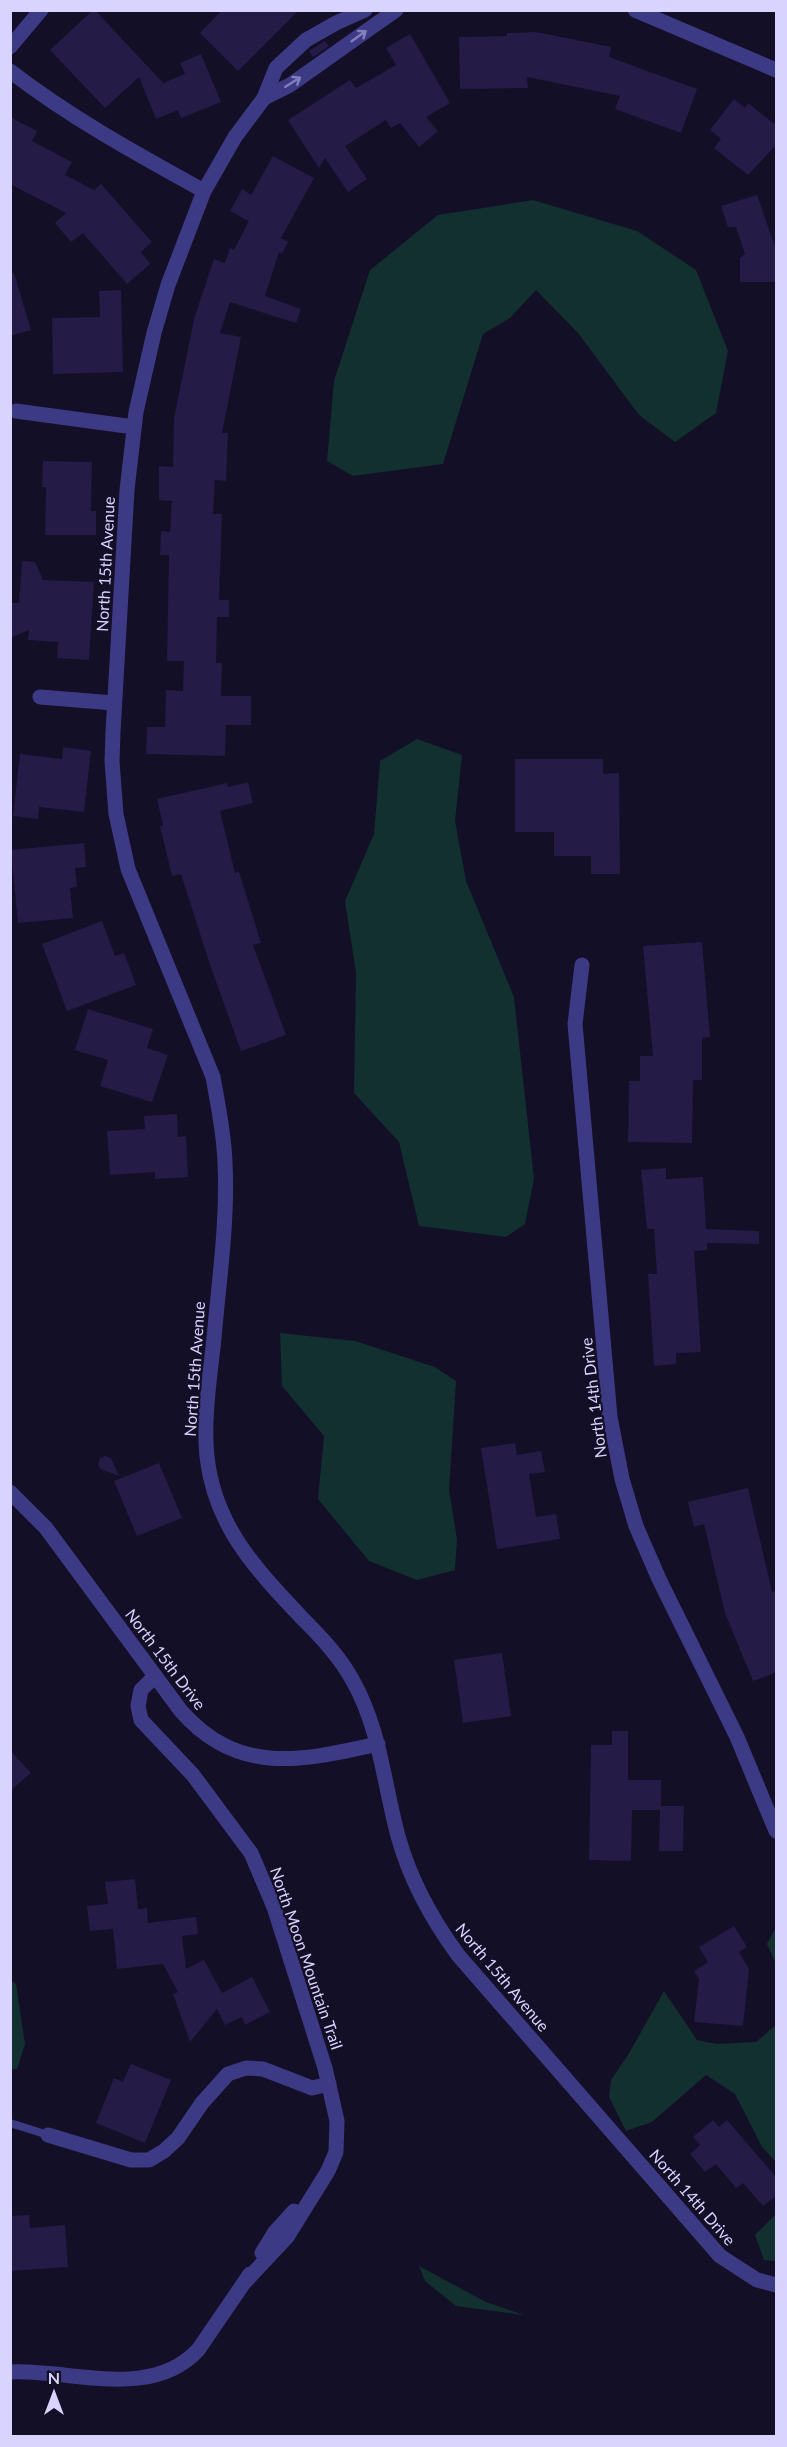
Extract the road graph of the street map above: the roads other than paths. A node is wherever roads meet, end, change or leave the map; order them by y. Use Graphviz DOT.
graph roads {
  1 [pos="41,10"];
  2 [pos="365,10"];
  3 [pos="396,10"];
  4 [pos="636,10"];
  5 [pos="655,14"];
  6 [pos="10,47"];
  7 [pos="777,70"];
  8 [pos="10,71"];
  9 [pos="264,98"];
  10 [pos="204,191"];
  11 [pos="16,411"];
  12 [pos="134,428"];
  13 [pos="40,697"];
  14 [pos="114,703"];
  15 [pos="582,965"];
  16 [pos="10,1492"];
  17 [pos="155,1676"];
  18 [pos="378,1744"];
  19 [pos="777,1831"];
  20 [pos="329,2084"];
  21 [pos="597,2113"];
  22 [pos="10,2123"];
  23 [pos="48,2135"];
  24 [pos="777,2285"];
  25 [pos="10,2372"];
  1 -- 6 [label="street"];
  2 -- 9 [label="street"];
  9 -- 3 [label="street, one-way"];
  4 -- 5 [label="street"];
  5 -- 7 [label="street"];
  8 -- 10 [label="street"];
  9 -- 10 [label="street, North 15th Avenue"];
  10 -- 12 [label="street, North 15th Avenue"];
  11 -- 12 [label="street"];
  12 -- 14 [label="street, North 15th Avenue"];
  13 -- 14 [label="street"];
  14 -- 18 [label="street, North 15th Avenue"];
  15 -- 19 [label="street, North 14th Drive"];
  16 -- 17 [label="street, North 15th Drive"];
  17 -- 18 [label="street, North 15th Drive"];
  17 -- 20 [label="street, North Moon Mountain Trail"];
  18 -- 21 [label="street, North 15th Avenue"];
  20 -- 23 [label="street"];
  20 -- 25 [label="street, North Moon Mountain Trail"];
  21 -- 24 [label="street, North 14th Drive"];
  22 -- 23 [label="lane"];
}
